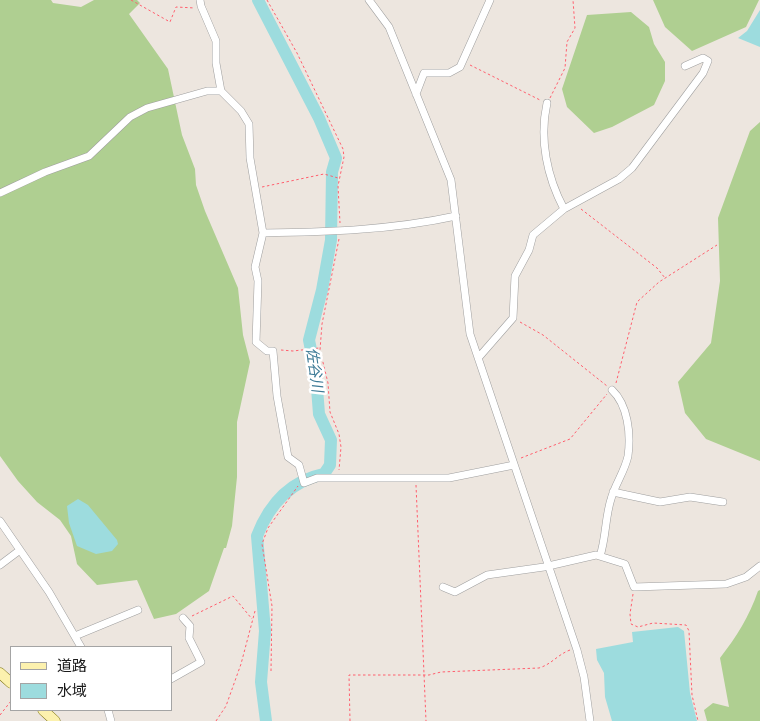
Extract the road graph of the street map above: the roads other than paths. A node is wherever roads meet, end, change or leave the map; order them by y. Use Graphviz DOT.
graph roads {
  1 [pos="369,0"];
  2 [pos="490,0"];
  3 [pos="201,3"];
  4 [pos="685,66"];
  5 [pos="221,91"];
  6 [pos="416,94"];
  7 [pos="548,103"];
  8 [pos="0,193"];
  9 [pos="564,210"];
  10 [pos="456,216"];
  11 [pos="263,233"];
  12 [pos="479,357"];
  13 [pos="612,390"];
  14 [pos="514,463"];
  15 [pos="613,492"];
  16 [pos="723,502"];
  17 [pos="0,521"];
  18 [pos="20,550"];
  19 [pos="600,556"];
  20 [pos="0,565"];
  21 [pos="548,565"];
  22 [pos="760,566"];
  23 [pos="443,587"];
  24 [pos="138,610"];
  25 [pos="185,619"];
  26 [pos="75,636"];
  27 [pos="80,646"];
  28 [pos="0,673"];
  29 [pos="172,678"];
  30 [pos="10,682"];
  31 [pos="43,711"];
  32 [pos="110,711"];
  33 [pos="55,721"];
  34 [pos="111,721"];
  35 [pos="590,721"];
  1 -- 6 [label="street"];
  2 -- 6 [label="street"];
  3 -- 5 [label="street"];
  4 -- 9 [label="street"];
  5 -- 8 [label="street"];
  5 -- 11 [label="street"];
  6 -- 10 [label="street"];
  7 -- 9 [label="street"];
  9 -- 12 [label="street"];
  10 -- 11 [label="street"];
  10 -- 12 [label="street"];
  11 -- 14 [label="street"];
  12 -- 14 [label="street"];
  13 -- 15 [label="street"];
  14 -- 21 [label="street"];
  15 -- 16 [label="street"];
  15 -- 19 [label="street"];
  17 -- 18 [label="street"];
  18 -- 20 [label="street"];
  18 -- 26 [label="street"];
  19 -- 21 [label="street"];
  19 -- 22 [label="street"];
  21 -- 23 [label="street"];
  21 -- 35 [label="street"];
  24 -- 26 [label="street"];
  25 -- 29 [label="street"];
  26 -- 27 [label="street"];
  28 -- 30 [label="main road"];
  31 -- 33 [label="main road"];
  32 -- 34 [label="street"];
}
